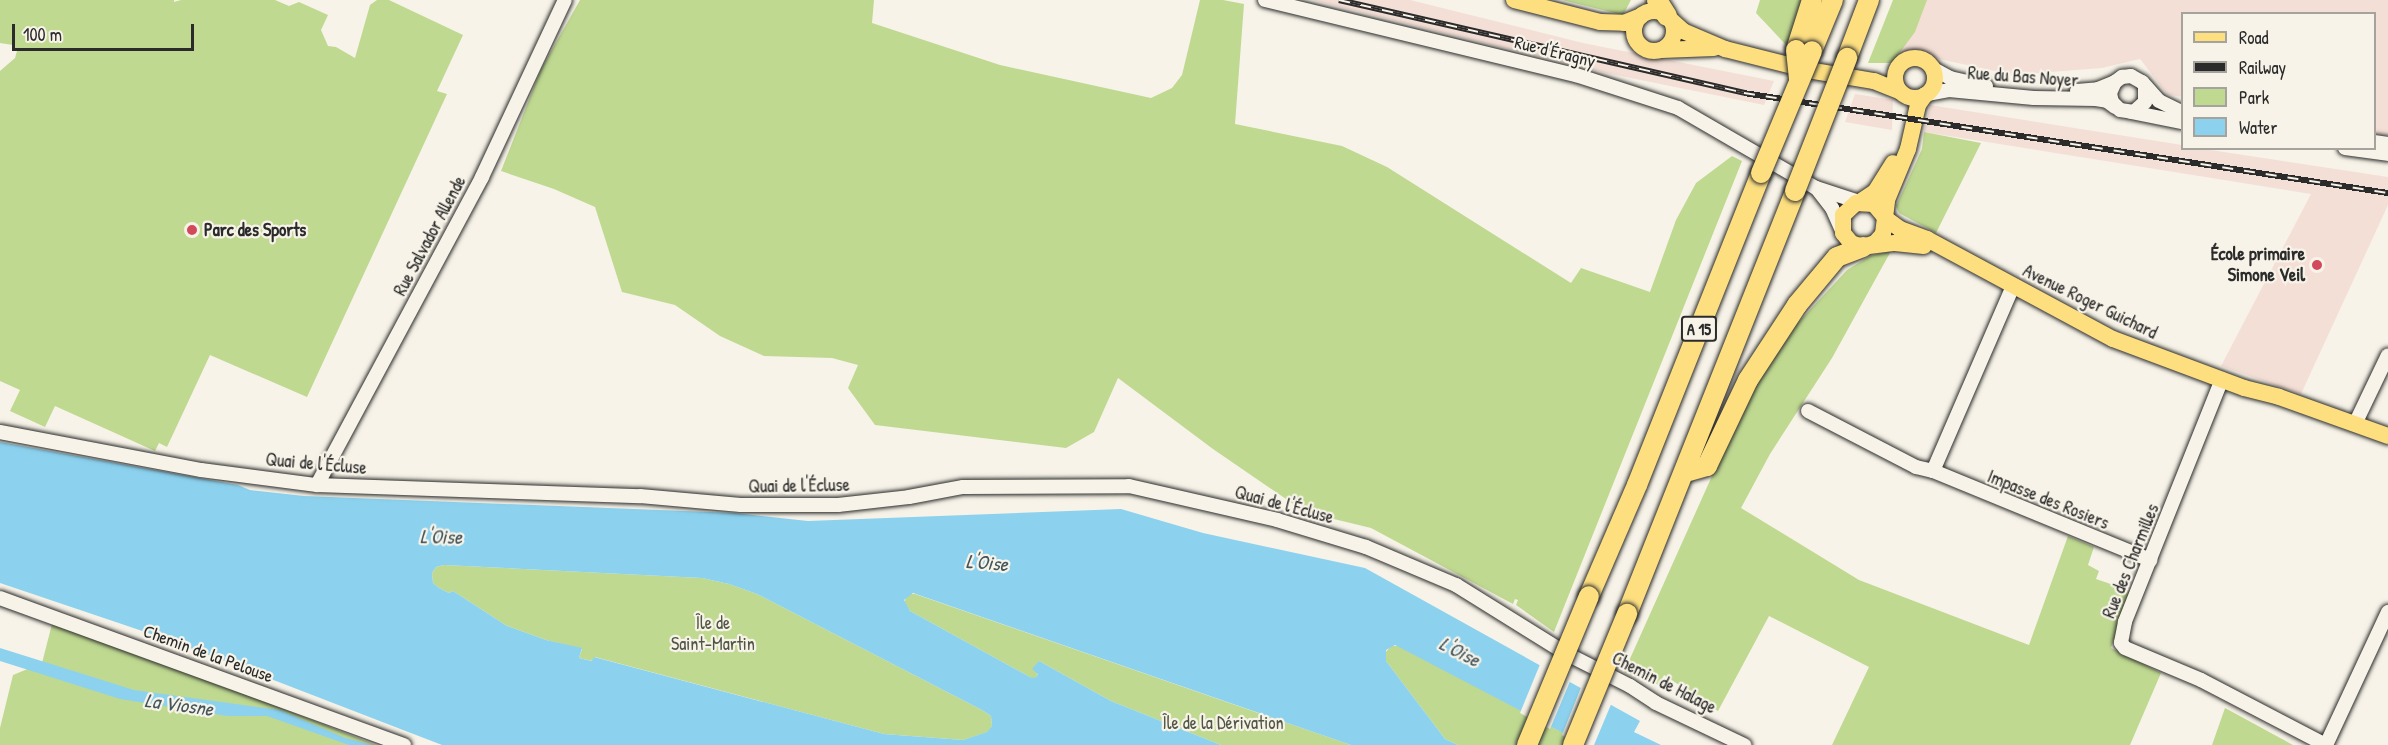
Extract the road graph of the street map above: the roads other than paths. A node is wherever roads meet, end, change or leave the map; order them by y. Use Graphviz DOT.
graph roads {
  1 [pos="565,0"];
  2 [pos="1265,0"];
  3 [pos="1514,0"];
  4 [pos="1812,0"];
  5 [pos="1833,0"];
  6 [pos="1869,0"];
  7 [pos="1665,12"];
  8 [pos="1641,16"];
  9 [pos="1600,21"];
  10 [pos="1639,44"];
  11 [pos="1661,50"];
  12 [pos="1725,50"];
  13 [pos="1804,51"];
  14 [pos="1902,63"];
  15 [pos="1847,66"];
  16 [pos="1932,68"];
  17 [pos="2115,82"];
  18 [pos="2145,87"];
  19 [pos="1900,91"];
  20 [pos="1926,94"];
  21 [pos="2115,107"];
  22 [pos="2131,112"];
  23 [pos="2181,112"];
  24 [pos="2181,122"];
  25 [pos="2359,150"];
  26 [pos="2388,154"];
  27 [pos="1816,188"];
  28 [pos="1860,202"];
  29 [pos="1885,217"];
  30 [pos="1842,231"];
  31 [pos="1866,246"];
  32 [pos="1945,251"];
  33 [pos="2013,286"];
  34 [pos="2388,355"];
  35 [pos="2222,379"];
  36 [pos="1808,411"];
  37 [pos="2355,424"];
  38 [pos="0,432"];
  39 [pos="2388,436"];
  40 [pos="1933,471"];
  41 [pos="1686,472"];
  42 [pos="317,485"];
  43 [pos="2150,560"];
  44 [pos="0,598"];
  45 [pos="2388,612"];
  46 [pos="1567,654"];
  47 [pos="404,745"];
  48 [pos="1527,745"];
  49 [pos="1573,745"];
  50 [pos="1744,745"];
  51 [pos="2326,745"];
  1 -- 42 [label="street, Rue Salvador Allende"];
  2 -- 27 [label="street, Rue d'Éragny"];
  3 -- 9 [label="main road"];
  4 -- 13 [label="highway"];
  5 -- 13 [label="highway, A 15"];
  6 -- 15 [label="highway, A 15"];
  7 -- 8 [label="main road"];
  7 -- 11 [label="main road"];
  7 -- 12 [label="main road"];
  8 -- 9 [label="main road"];
  8 -- 10 [label="main road"];
  9 -- 10 [label="main road"];
  10 -- 11 [label="main road"];
  11 -- 12 [label="main road"];
  12 -- 15 [label="main road"];
  13 -- 48 [label="highway, A 15, bridge"];
  14 -- 15 [label="main road"];
  14 -- 16 [label="main road"];
  14 -- 19 [label="main road"];
  15 -- 19 [label="main road"];
  15 -- 41 [label="highway, A 15, bridge"];
  16 -- 17 [label="street, Rue du Bas Noyer"];
  16 -- 20 [label="main road"];
  17 -- 18 [label="street"];
  17 -- 21 [label="street"];
  18 -- 22 [label="street"];
  18 -- 23 [label="street"];
  19 -- 20 [label="main road"];
  19 -- 28 [label="main road"];
  20 -- 21 [label="street, Rue du Bas Noyer"];
  20 -- 29 [label="main road"];
  21 -- 22 [label="street"];
  22 -- 24 [label="street"];
  25 -- 26 [label="street"];
  27 -- 28 [label="street, Rue d'Éragny"];
  27 -- 30 [label="street, Rue d'Éragny"];
  28 -- 29 [label="main road"];
  28 -- 30 [label="main road"];
  29 -- 31 [label="main road"];
  29 -- 32 [label="main road, Avenue Roger Guichard"];
  30 -- 31 [label="main road"];
  31 -- 32 [label="main road, Avenue Roger Guichard"];
  31 -- 41 [label="highway"];
  32 -- 33 [label="main road, Avenue Roger Guichard"];
  33 -- 35 [label="main road, Avenue Roger Guichard"];
  33 -- 40 [label="street"];
  34 -- 37 [label="street"];
  35 -- 37 [label="main road, Avenue Roger Guichard"];
  35 -- 43 [label="street, Rue des Charmilles"];
  36 -- 40 [label="street, Impasse des Rosiers"];
  37 -- 39 [label="main road, Avenue Roger Guichard"];
  38 -- 42 [label="street, Quai de l'Écluse"];
  40 -- 43 [label="street, Impasse des Rosiers"];
  41 -- 49 [label="highway, A 15, bridge"];
  42 -- 46 [label="street, Quai de l'Écluse"];
  43 -- 51 [label="street, Rue des Charmilles"];
  44 -- 47 [label="street, Chemin de la Pelouse"];
  45 -- 51 [label="street, Rue des Charmilles"];
  46 -- 50 [label="street, Chemin de Halage"];
}
